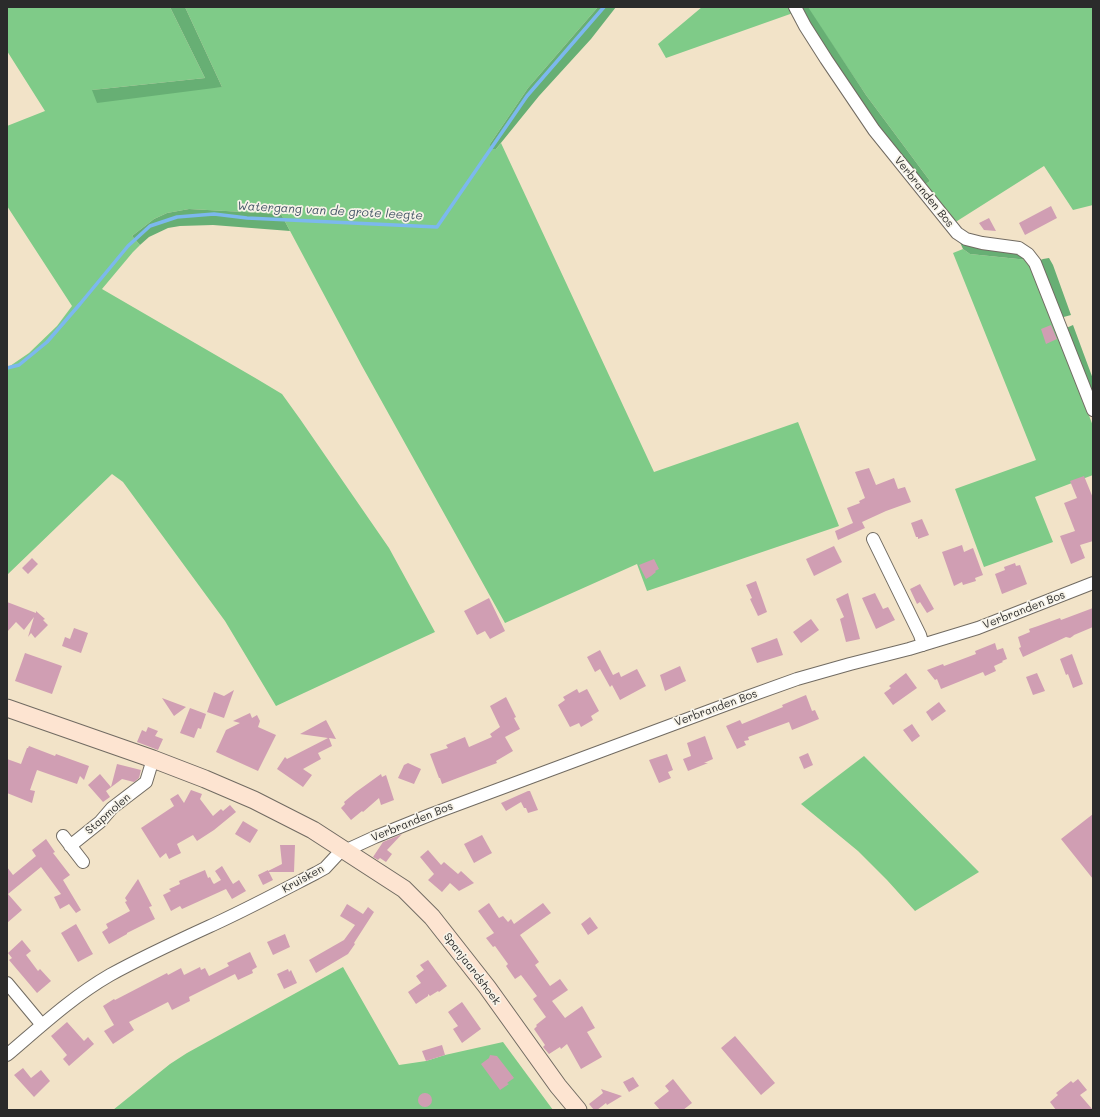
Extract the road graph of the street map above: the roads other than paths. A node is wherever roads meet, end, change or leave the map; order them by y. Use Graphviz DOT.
graph roads {
  1 [pos="795,7"];
  2 [pos="1093,410"];
  3 [pos="873,539"];
  4 [pos="1093,583"];
  5 [pos="923,645"];
  6 [pos="7,708"];
  7 [pos="153,759"];
  8 [pos="63,836"];
  9 [pos="70,846"];
  10 [pos="344,851"];
  11 [pos="83,862"];
  12 [pos="7,983"];
  13 [pos="42,1025"];
  14 [pos="7,1055"];
  15 [pos="578,1110"];
  1 -- 2 [label="street, Verbranden Bos"];
  3 -- 5 [label="street"];
  4 -- 5 [label="street, Verbranden Bos"];
  5 -- 10 [label="street, Verbranden Bos"];
  6 -- 7 [label="street"];
  7 -- 9 [label="street, Stapmolen"];
  7 -- 10 [label="street"];
  8 -- 9 [label="street"];
  9 -- 11 [label="street"];
  10 -- 13 [label="street, Kruisken"];
  10 -- 15 [label="street, Spanjaardshoek"];
  12 -- 13 [label="street"];
  13 -- 14 [label="street, Kruisken"];
}
